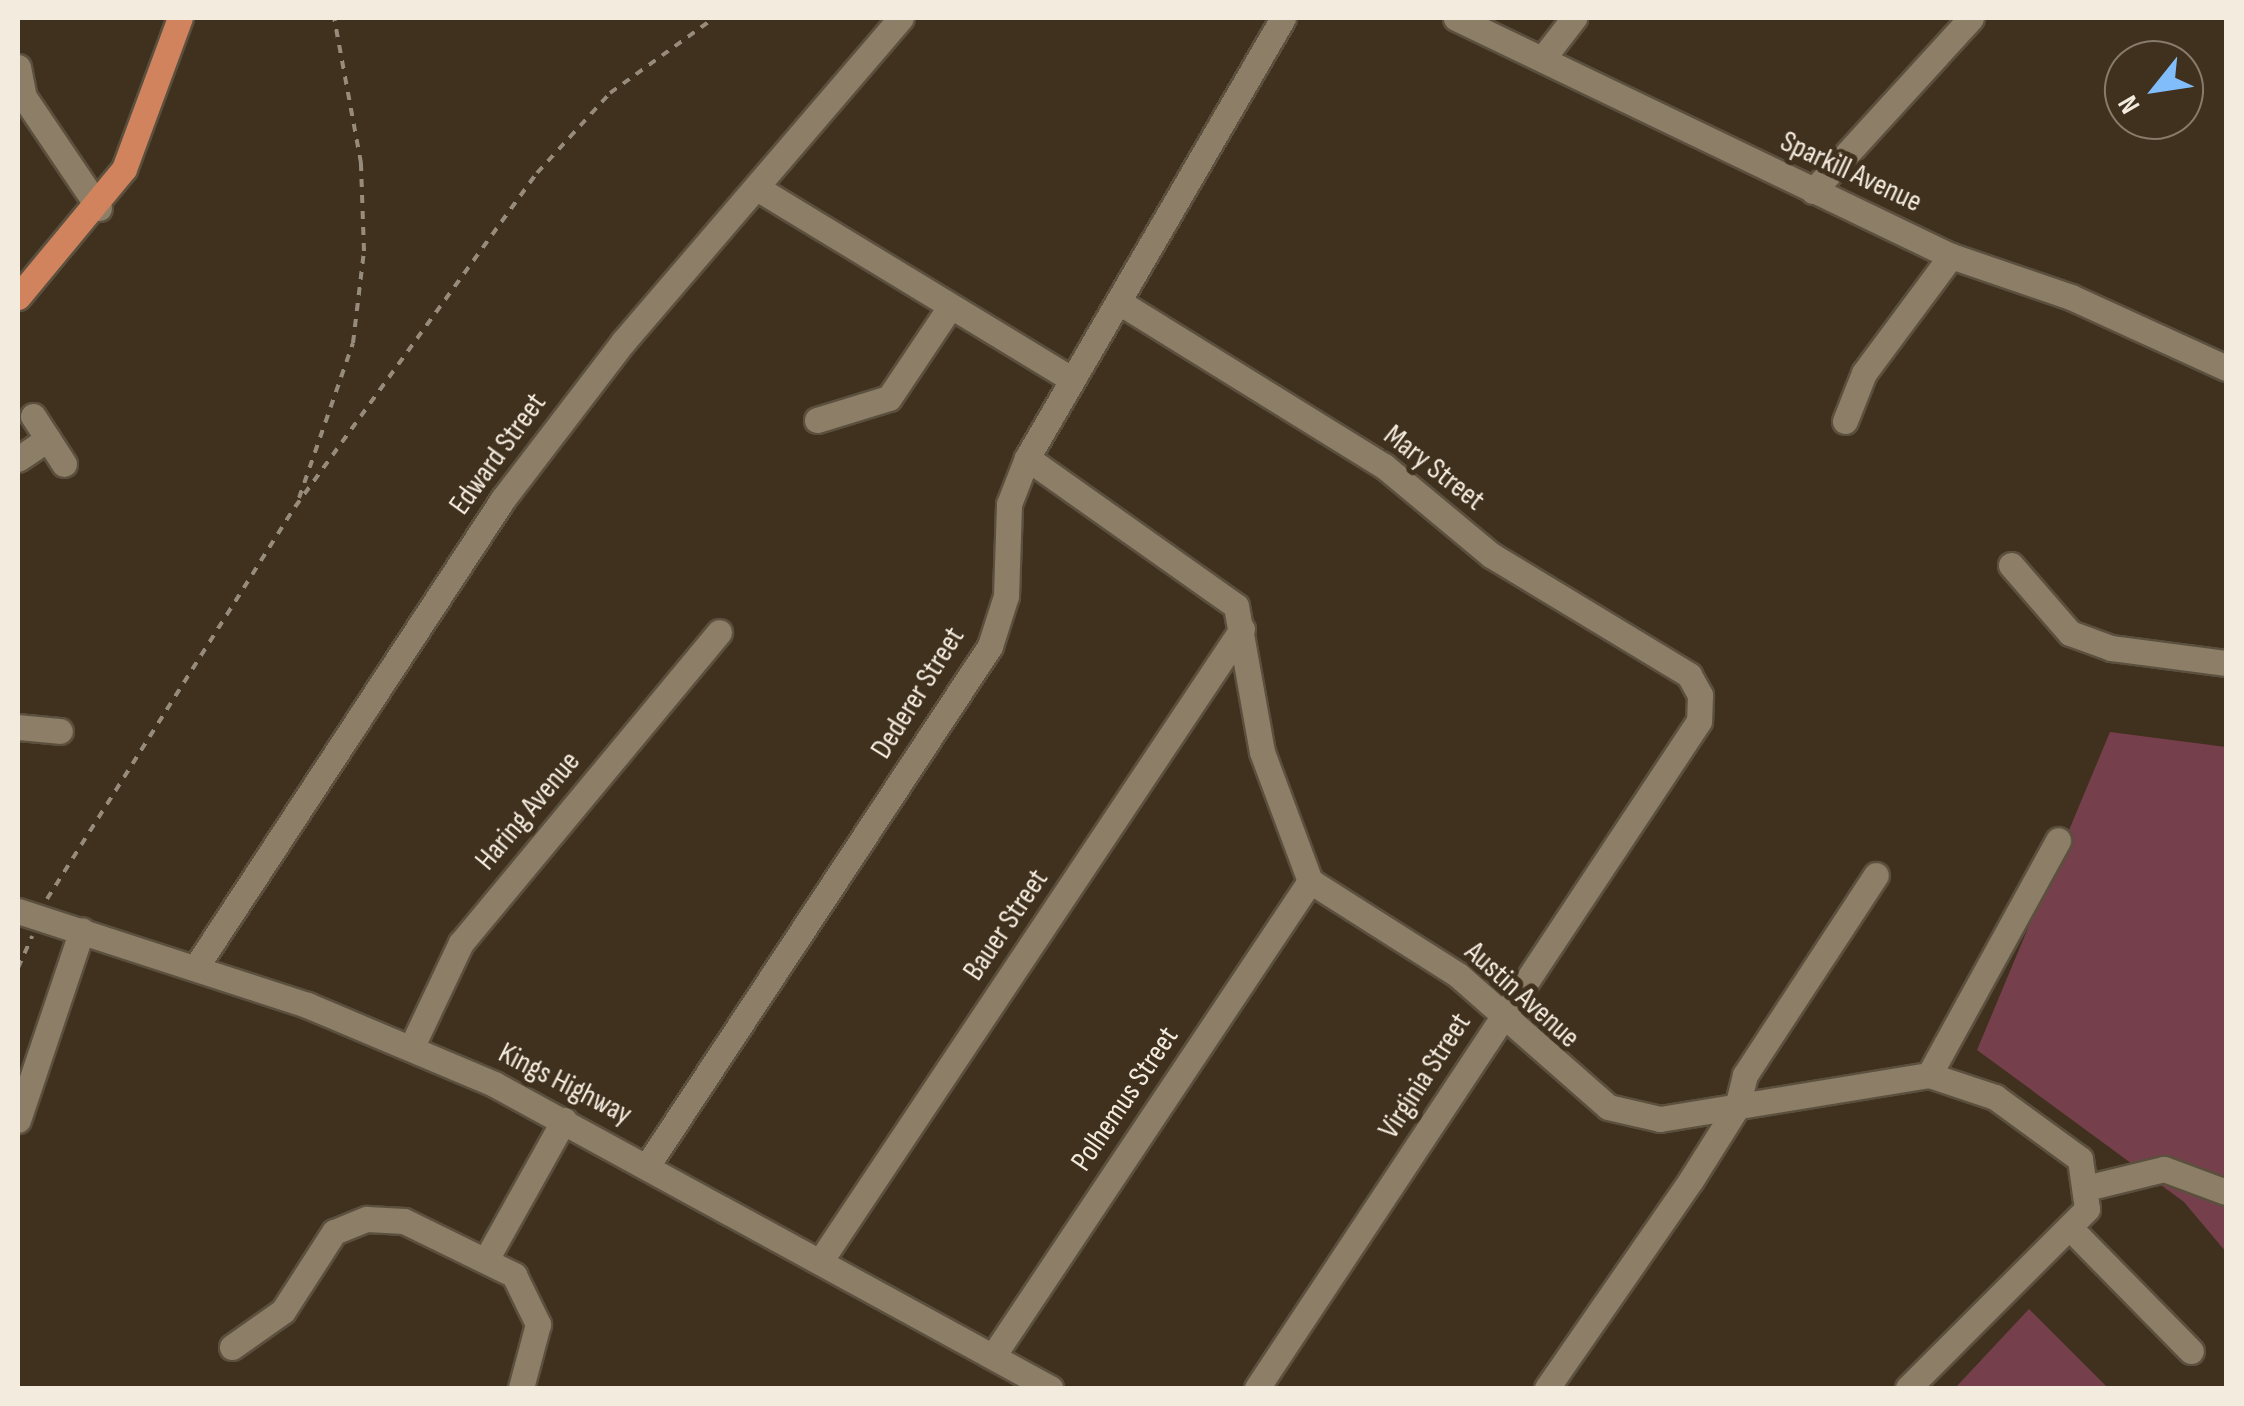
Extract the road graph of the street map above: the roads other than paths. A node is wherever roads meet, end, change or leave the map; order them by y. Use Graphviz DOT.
graph roads {
  1 [pos="180,18"];
  2 [pos="902,18"];
  3 [pos="1283,18"];
  4 [pos="1456,18"];
  5 [pos="1574,18"];
  6 [pos="1970,18"];
  7 [pos="1543,58"];
  8 [pos="18,67"];
  9 [pos="757,188"];
  10 [pos="1813,191"];
  11 [pos="99,208"];
  12 [pos="1951,256"];
  13 [pos="18,297"];
  14 [pos="1118,302"];
  15 [pos="948,310"];
  16 [pos="2226,368"];
  17 [pos="1071,379"];
  18 [pos="34,416"];
  19 [pos="817,420"];
  20 [pos="1845,421"];
  21 [pos="48,439"];
  22 [pos="1027,458"];
  23 [pos="18,459"];
  24 [pos="64,464"];
  25 [pos="2012,566"];
  26 [pos="1242,629"];
  27 [pos="719,632"];
  28 [pos="2226,663"];
  29 [pos="1700,696"];
  30 [pos="18,727"];
  31 [pos="60,731"];
  32 [pos="2058,840"];
  33 [pos="1876,875"];
  34 [pos="1310,881"];
  35 [pos="29,914"];
  36 [pos="82,930"];
  37 [pos="196,966"];
  38 [pos="1502,1017"];
  39 [pos="412,1046"];
  40 [pos="1928,1075"];
  41 [pos="1737,1107"];
  42 [pos="18,1120"];
  43 [pos="564,1120"];
  44 [pos="649,1163"];
  45 [pos="2090,1187"];
  46 [pos="2226,1192"];
  47 [pos="2071,1229"];
  48 [pos="488,1256"];
  49 [pos="823,1257"];
  50 [pos="232,1347"];
  51 [pos="2191,1351"];
  52 [pos="995,1353"];
  53 [pos="521,1388"];
  54 [pos="1050,1388"];
  55 [pos="1257,1388"];
  56 [pos="1547,1388"];
  57 [pos="1908,1388"];
  1 -- 11 [label="main road"];
  2 -- 9 [label="street, Edward Street"];
  3 -- 14 [label="street, Dederer Street"];
  4 -- 7 [label="street, Sparkill Avenue"];
  5 -- 7 [label="street"];
  6 -- 10 [label="street"];
  7 -- 10 [label="street, Sparkill Avenue"];
  8 -- 11 [label="street"];
  9 -- 15 [label="street"];
  9 -- 37 [label="street, Edward Street"];
  10 -- 12 [label="street, Sparkill Avenue"];
  11 -- 13 [label="main road"];
  12 -- 16 [label="street, Sparkill Avenue"];
  12 -- 20 [label="street"];
  14 -- 17 [label="street, Dederer Street"];
  14 -- 29 [label="street, Mary Street"];
  15 -- 17 [label="street"];
  15 -- 19 [label="street"];
  17 -- 22 [label="street, Dederer Street"];
  18 -- 21 [label="street"];
  21 -- 23 [label="street"];
  21 -- 24 [label="street"];
  22 -- 26 [label="street"];
  22 -- 44 [label="street, Dederer Street"];
  25 -- 28 [label="street"];
  26 -- 34 [label="street"];
  26 -- 49 [label="street, Bauer Street"];
  27 -- 39 [label="street, Haring Avenue"];
  29 -- 38 [label="street, Virginia Street"];
  30 -- 31 [label="street"];
  32 -- 40 [label="street"];
  33 -- 41 [label="street"];
  34 -- 38 [label="street, Austin Avenue"];
  34 -- 52 [label="street, Polhemus Street"];
  35 -- 36 [label="street, Kings Highway"];
  36 -- 37 [label="street, Kings Highway"];
  36 -- 42 [label="street"];
  37 -- 39 [label="street, Kings Highway"];
  38 -- 41 [label="street, Austin Avenue"];
  38 -- 55 [label="street, Virginia Street"];
  39 -- 43 [label="street, Kings Highway"];
  40 -- 41 [label="street, Austin Avenue"];
  40 -- 45 [label="street, Austin Avenue"];
  41 -- 56 [label="street"];
  43 -- 44 [label="street, Kings Highway"];
  43 -- 48 [label="street"];
  44 -- 49 [label="street, Kings Highway"];
  45 -- 46 [label="street"];
  45 -- 47 [label="street"];
  47 -- 51 [label="street"];
  47 -- 57 [label="street"];
  48 -- 50 [label="street"];
  48 -- 53 [label="street"];
  49 -- 52 [label="street, Kings Highway"];
  52 -- 54 [label="street, Kings Highway"];
}
